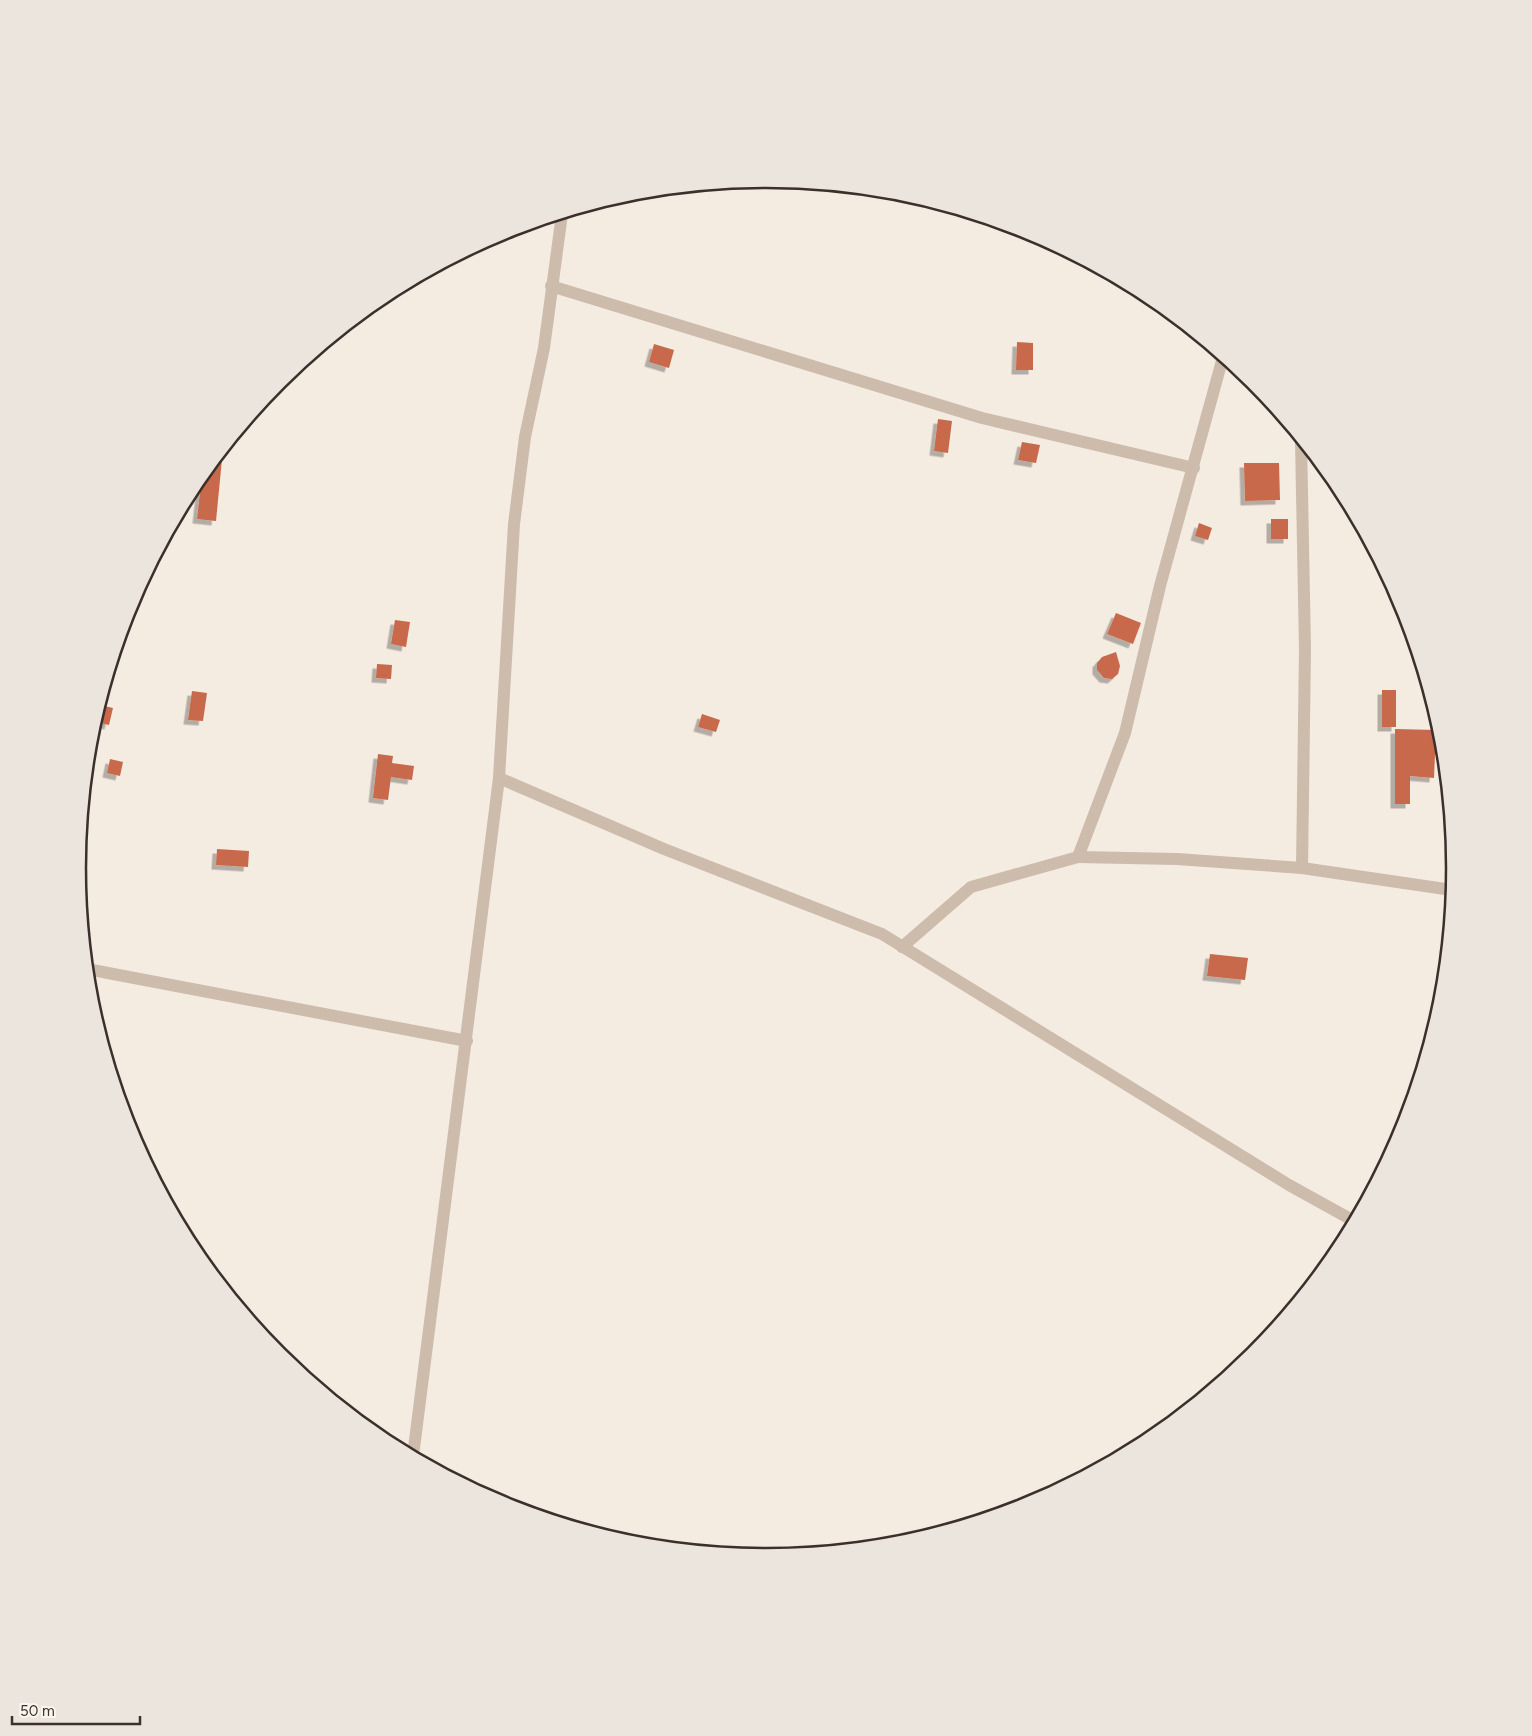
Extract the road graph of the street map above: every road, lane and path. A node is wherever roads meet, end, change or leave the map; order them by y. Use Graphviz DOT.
graph roads {
  1 [pos="561,220"];
  2 [pos="551,286"];
  3 [pos="1221,363"];
  4 [pos="1301,449"];
  5 [pos="1194,468"];
  6 [pos="499,778"];
  7 [pos="1078,858"];
  8 [pos="1302,868"];
  9 [pos="1445,889"];
  10 [pos="902,948"];
  11 [pos="94,970"];
  12 [pos="467,1041"];
  13 [pos="1349,1218"];
  14 [pos="414,1449"];
  1 -- 2 [label="street"];
  2 -- 5 [label="street"];
  2 -- 6 [label="street"];
  3 -- 5 [label="street"];
  4 -- 8 [label="street"];
  5 -- 7 [label="street"];
  6 -- 10 [label="street"];
  6 -- 12 [label="street"];
  7 -- 8 [label="street"];
  7 -- 10 [label="street"];
  8 -- 9 [label="street"];
  10 -- 13 [label="street"];
  11 -- 12 [label="street"];
  12 -- 14 [label="street"];
}
